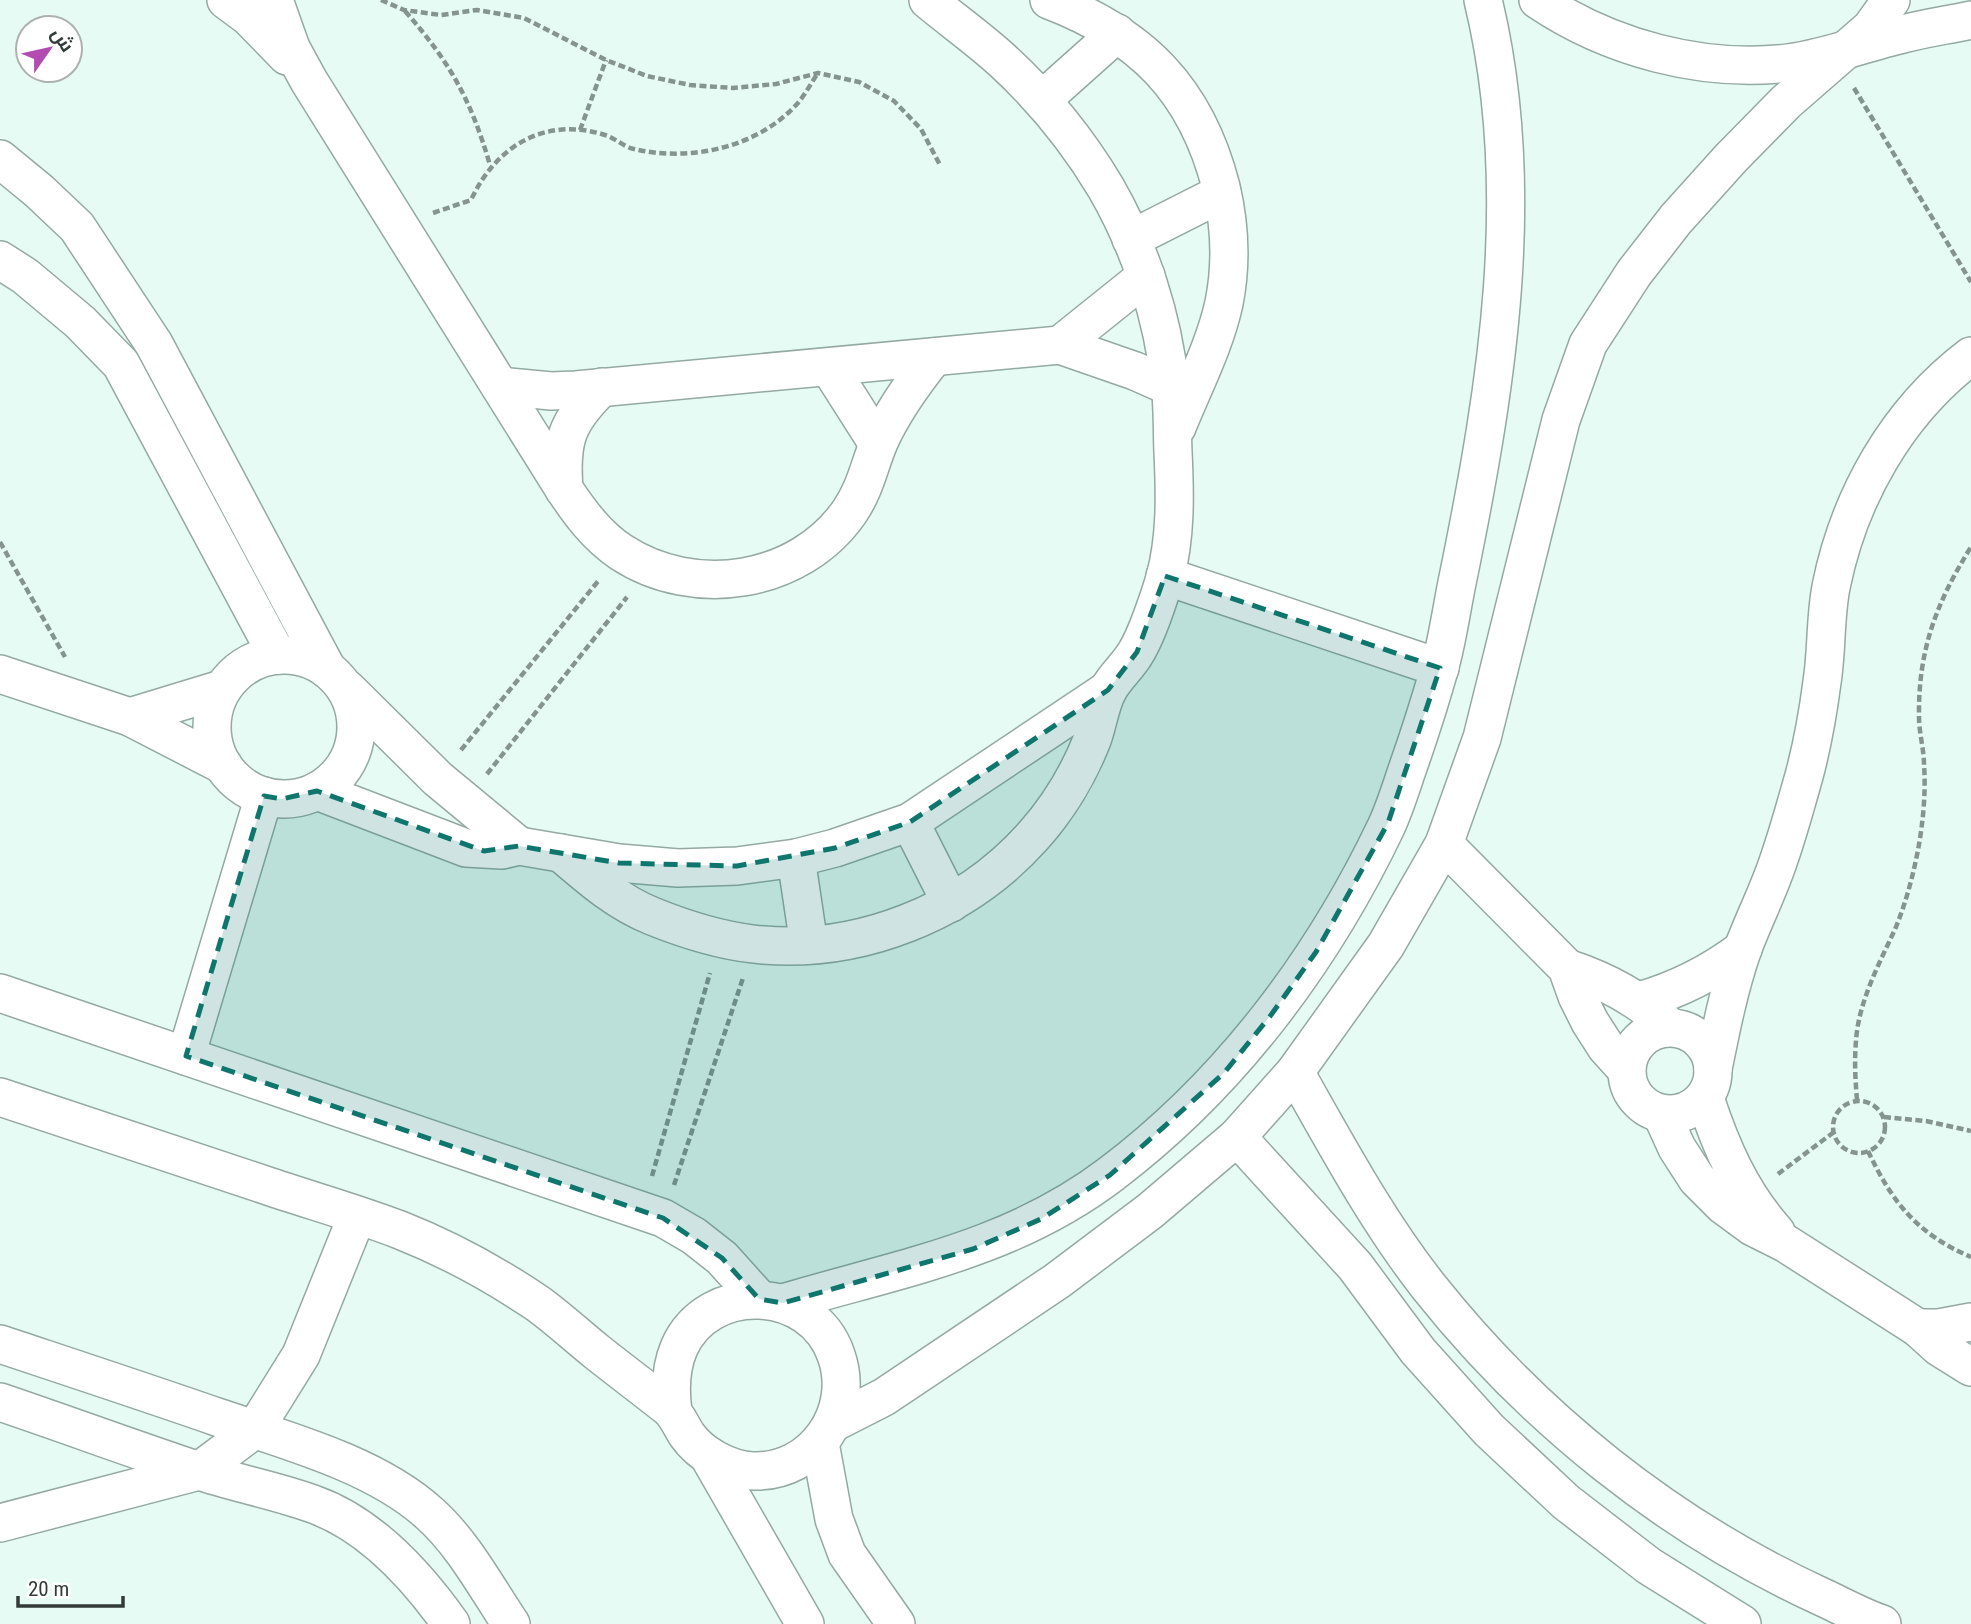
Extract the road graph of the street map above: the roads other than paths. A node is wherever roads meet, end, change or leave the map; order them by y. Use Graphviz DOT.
graph roads {
  1 [pos="226,0"];
  2 [pos="274,0"];
  3 [pos="928,0"];
  4 [pos="1049,0"];
  5 [pos="1483,0"];
  6 [pos="1538,0"];
  7 [pos="1891,0"];
  8 [pos="1971,20"];
  9 [pos="1117,33"];
  10 [pos="1841,55"];
  11 [pos="309,81"];
  12 [pos="1042,100"];
  13 [pos="0,159"];
  14 [pos="1222,193"];
  15 [pos="1131,239"];
  16 [pos="0,260"];
  17 [pos="1146,275"];
  18 [pos="154,344"];
  19 [pos="1060,345"];
  20 [pos="1971,356"];
  21 [pos="934,357"];
  22 [pos="121,364"];
  23 [pos="829,367"];
  24 [pos="500,386"];
  25 [pos="602,387"];
  26 [pos="1171,387"];
  27 [pos="1173,438"];
  28 [pos="878,443"];
  29 [pos="564,489"];
  30 [pos="1165,576"];
  31 [pos="277,655"];
  32 [pos="1440,668"];
  33 [pos="0,674"];
  34 [pos="334,676"];
  35 [pos="222,689"];
  36 [pos="1108,690"];
  37 [pos="130,717"];
  38 [pos="222,765"];
  39 [pos="317,790"];
  40 [pos="264,796"];
  41 [pos="910,822"];
  42 [pos="1444,844"];
  43 [pos="519,846"];
  44 [pos="561,853"];
  45 [pos="796,858"];
  46 [pos="951,903"];
  47 [pos="809,945"];
  48 [pos="1743,949"];
  49 [pos="1567,968"];
  50 [pos="0,993"];
  51 [pos="1639,1001"];
  52 [pos="1671,1027"];
  53 [pos="186,1056"];
  54 [pos="1626,1069"];
  55 [pos="1295,1072"];
  56 [pos="1709,1084"];
  57 [pos="0,1097"];
  58 [pos="1662,1115"];
  59 [pos="1237,1137"];
  60 [pos="357,1216"];
  61 [pos="1786,1243"];
  62 [pos="771,1301"];
  63 [pos="1971,1322"];
  64 [pos="1917,1328"];
  65 [pos="0,1344"];
  66 [pos="1971,1367"];
  67 [pos="0,1402"];
  68 [pos="673,1412"];
  69 [pos="255,1429"];
  70 [pos="827,1433"];
  71 [pos="708,1455"];
  72 [pos="199,1471"];
  73 [pos="0,1523"];
  74 [pos="451,1624"];
  75 [pos="511,1624"];
  76 [pos="805,1624"];
  77 [pos="896,1624"];
  78 [pos="1742,1624"];
  79 [pos="1882,1624"];
  1 -- 11 [label="street"];
  2 -- 11 [label="street"];
  3 -- 12 [label="street"];
  4 -- 9 [label="street"];
  5 -- 32 [label="street"];
  6 -- 10 [label="street"];
  7 -- 10 [label="street"];
  8 -- 10 [label="street"];
  9 -- 12 [label="street"];
  9 -- 14 [label="street"];
  10 -- 42 [label="street"];
  11 -- 24 [label="street"];
  12 -- 15 [label="street"];
  13 -- 18 [label="street"];
  14 -- 15 [label="street"];
  14 -- 27 [label="street"];
  15 -- 17 [label="street"];
  16 -- 22 [label="street"];
  17 -- 19 [label="street"];
  17 -- 26 [label="street"];
  18 -- 22 [label="street"];
  18 -- 34 [label="street"];
  19 -- 21 [label="street"];
  19 -- 26 [label="street"];
  20 -- 48 [label="street"];
  21 -- 23 [label="street"];
  21 -- 28 [label="street"];
  22 -- 31 [label="street"];
  23 -- 25 [label="street"];
  23 -- 28 [label="street"];
  24 -- 25 [label="street"];
  24 -- 29 [label="street"];
  25 -- 29 [label="street"];
  26 -- 27 [label="street"];
  27 -- 30 [label="street"];
  28 -- 29 [label="street"];
  30 -- 32 [label="street"];
  30 -- 36 [label="street"];
  31 -- 34 [label="street"];
  31 -- 35 [label="street"];
  32 -- 62 [label="street"];
  33 -- 37 [label="street"];
  34 -- 39 [label="street"];
  34 -- 43 [label="street"];
  35 -- 37 [label="street"];
  35 -- 38 [label="street"];
  36 -- 41 [label="street"];
  36 -- 46 [label="street"];
  37 -- 38 [label="street"];
  38 -- 40 [label="street"];
  39 -- 40 [label="street"];
  39 -- 43 [label="street"];
  40 -- 53 [label="street"];
  41 -- 45 [label="street"];
  41 -- 46 [label="street"];
  42 -- 49 [label="street"];
  42 -- 55 [label="street"];
  43 -- 44 [label="street"];
  44 -- 45 [label="street"];
  44 -- 47 [label="street"];
  45 -- 47 [label="street"];
  46 -- 47 [label="street"];
  48 -- 51 [label="street"];
  48 -- 56 [label="street"];
  49 -- 51 [label="street"];
  49 -- 54 [label="street"];
  50 -- 53 [label="street"];
  51 -- 52 [label="street"];
  52 -- 54 [label="street"];
  52 -- 56 [label="street"];
  53 -- 62 [label="street"];
  54 -- 58 [label="street"];
  55 -- 59 [label="street"];
  55 -- 79 [label="street"];
  56 -- 58 [label="street"];
  56 -- 61 [label="street"];
  57 -- 60 [label="street"];
  58 -- 61 [label="street"];
  59 -- 70 [label="street"];
  59 -- 78 [label="street"];
  60 -- 68 [label="street"];
  60 -- 69 [label="street"];
  61 -- 64 [label="street"];
  62 -- 68 [label="street"];
  62 -- 70 [label="street"];
  63 -- 64 [label="street"];
  64 -- 66 [label="street"];
  65 -- 69 [label="street"];
  67 -- 72 [label="street"];
  68 -- 71 [label="street"];
  69 -- 72 [label="street"];
  69 -- 75 [label="street"];
  70 -- 71 [label="street"];
  70 -- 77 [label="street"];
  71 -- 76 [label="street"];
  72 -- 73 [label="street"];
  72 -- 74 [label="street"];
}
